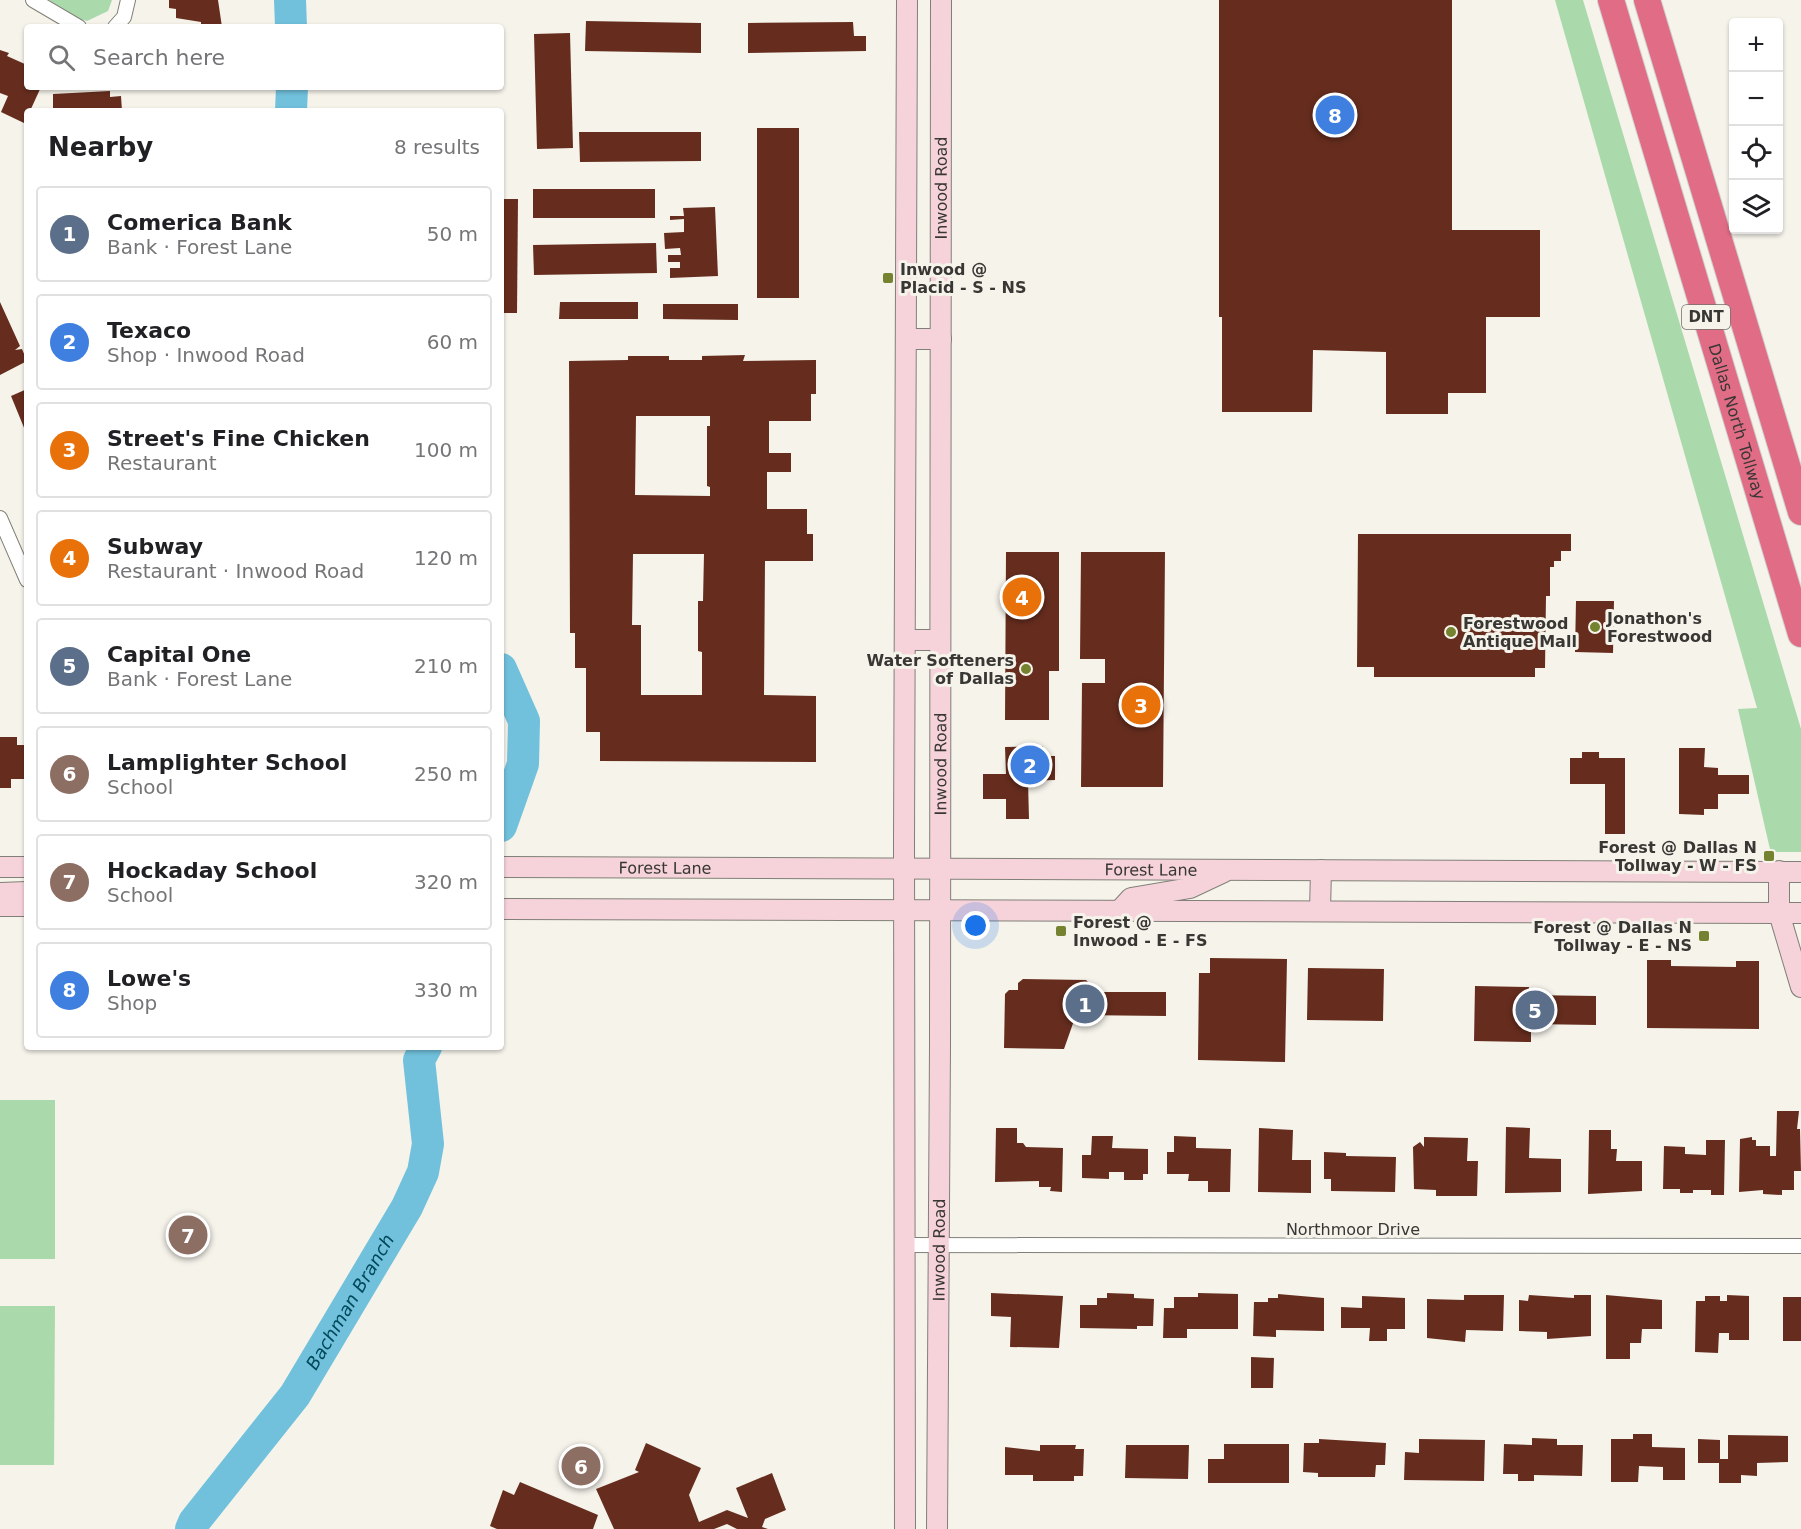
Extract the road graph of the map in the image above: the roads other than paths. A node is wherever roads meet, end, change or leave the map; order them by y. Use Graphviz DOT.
graph roads {
  1 [pos="33,0"];
  2 [pos="128,0"];
  3 [pos="907,0"];
  4 [pos="941,0"];
  5 [pos="1611,0"];
  6 [pos="1647,0"];
  7 [pos="74,24"];
  8 [pos="118,24"];
  9 [pos="907,92"];
  10 [pos="941,94"];
  11 [pos="906,339"];
  12 [pos="941,339"];
  13 [pos="1801,512"];
  14 [pos="0,518"];
  15 [pos="4,532"];
  16 [pos="24,574"];
  17 [pos="1801,634"];
  18 [pos="905,640"];
  19 [pos="940,640"];
  20 [pos="0,867"];
  21 [pos="24,867"];
  22 [pos="504,867"];
  23 [pos="940,869"];
  24 [pos="1229,869"];
  25 [pos="904,870"];
  26 [pos="1321,870"];
  27 [pos="1779,872"];
  28 [pos="1801,872"];
  29 [pos="0,892"];
  30 [pos="24,892"];
  31 [pos="0,906"];
  32 [pos="24,906"];
  33 [pos="504,909"];
  34 [pos="904,909"];
  35 [pos="941,909"];
  36 [pos="1120,910"];
  37 [pos="1320,911"];
  38 [pos="1779,913"];
  39 [pos="1801,913"];
  40 [pos="1801,987"];
  41 [pos="904,1245"];
  42 [pos="939,1245"];
  43 [pos="1801,1246"];
  44 [pos="905,1529"];
  45 [pos="936,1529"];
  1 -- 7 [label="street"];
  2 -- 8 [label="street"];
  3 -- 9 [label="main road, Inwood Road"];
  4 -- 10 [label="main road, Inwood Road"];
  5 -- 17 [label="highway, Dallas North Tollway / DNT"];
  6 -- 13 [label="highway, DNT"];
  9 -- 10 [label="main road"];
  9 -- 11 [label="main road, Inwood Road"];
  10 -- 12 [label="main road, Inwood Road"];
  11 -- 12 [label="main road"];
  11 -- 18 [label="main road, Inwood Road"];
  12 -- 19 [label="main road, Inwood Road"];
  14 -- 15 [label="street"];
  15 -- 16 [label="street"];
  18 -- 19 [label="main road"];
  18 -- 25 [label="main road, Inwood Road"];
  19 -- 23 [label="main road, Inwood Road"];
  20 -- 21 [label="main road"];
  22 -- 25 [label="main road, Forest Lane"];
  23 -- 24 [label="main road, Forest Lane"];
  23 -- 25 [label="main road, Forest Lane"];
  23 -- 35 [label="main road, Inwood Road"];
  24 -- 26 [label="main road, Forest Lane"];
  24 -- 36 [label="main road"];
  25 -- 34 [label="main road, Inwood Road"];
  26 -- 27 [label="main road, Forest Lane"];
  26 -- 37 [label="main road"];
  27 -- 28 [label="main road, Forest Lane"];
  27 -- 38 [label="main road"];
  29 -- 30 [label="main road"];
  31 -- 32 [label="main road"];
  33 -- 34 [label="main road"];
  34 -- 35 [label="main road"];
  34 -- 41 [label="main road, Inwood Road"];
  35 -- 36 [label="main road"];
  35 -- 42 [label="main road, Inwood Road"];
  36 -- 37 [label="main road"];
  37 -- 38 [label="main road"];
  38 -- 39 [label="main road"];
  38 -- 40 [label="main road"];
  41 -- 42 [label="street, Northmoor Drive"];
  41 -- 44 [label="main road, Inwood Road"];
  42 -- 43 [label="street, Northmoor Drive"];
  42 -- 45 [label="main road, Inwood Road"];
}
